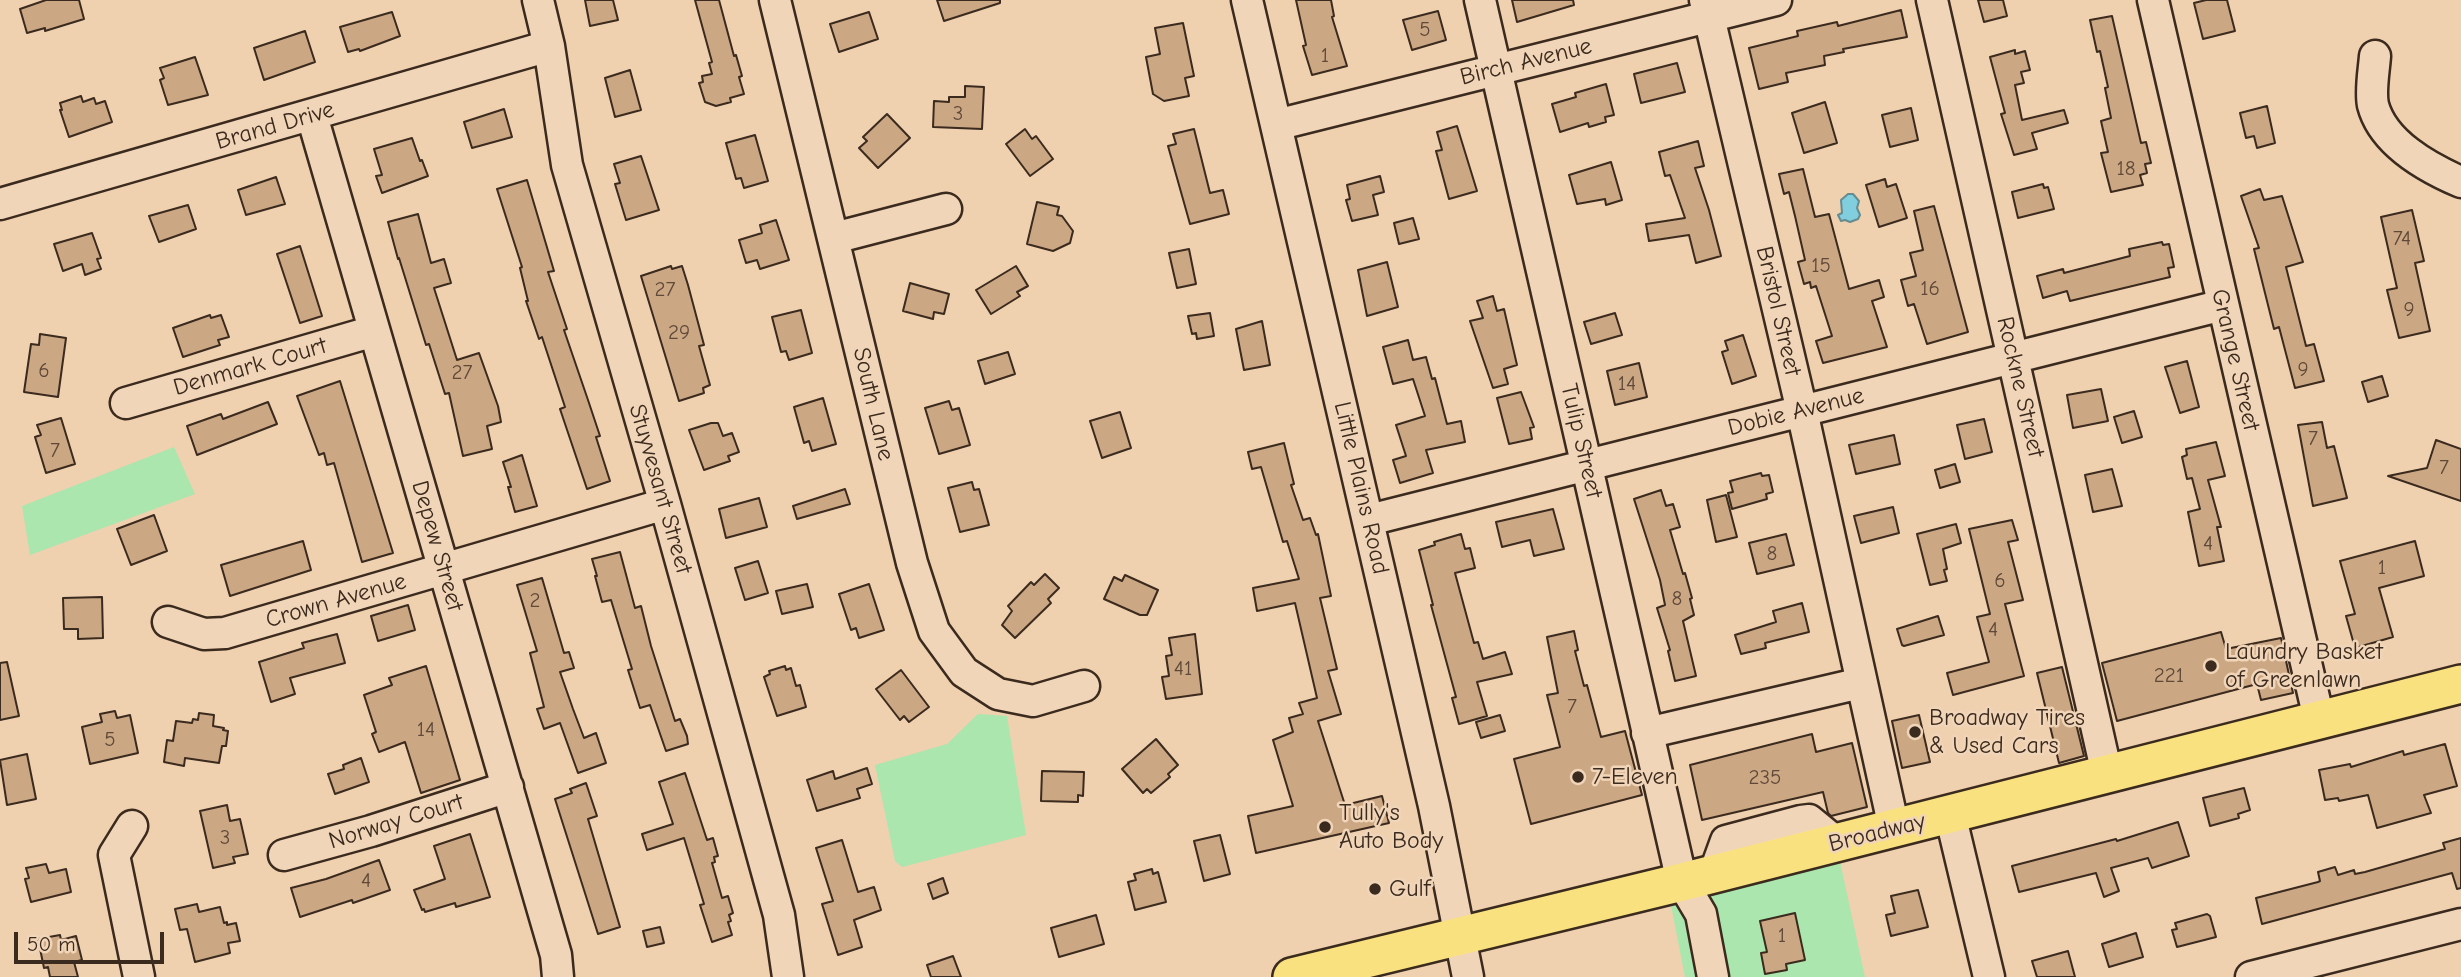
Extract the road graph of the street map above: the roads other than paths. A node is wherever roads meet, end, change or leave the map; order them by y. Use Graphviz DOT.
graph roads {
  1 [pos="538,0"];
  2 [pos="775,0"];
  3 [pos="1247,0"];
  4 [pos="1480,0"];
  5 [pos="1776,0"];
  6 [pos="1932,0"];
  7 [pos="2153,0"];
  8 [pos="1707,8"];
  9 [pos="549,46"];
  10 [pos="2375,56"];
  11 [pos="1496,69"];
  12 [pos="312,116"];
  13 [pos="1276,125"];
  14 [pos="2461,184"];
  15 [pos="0,204"];
  16 [pos="946,209"];
  17 [pos="834,238"];
  18 [pos="2223,305"];
  19 [pos="374,331"];
  20 [pos="2014,358"];
  21 [pos="126,403"];
  22 [pos="1802,411"];
  23 [pos="1586,465"];
  24 [pos="665,504"];
  25 [pos="1369,520"];
  26 [pos="444,570"];
  27 [pos="168,622"];
  28 [pos="1861,683"];
  29 [pos="2461,684"];
  30 [pos="1084,686"];
  31 [pos="2319,719"];
  32 [pos="1647,733"];
  33 [pos="2107,774"];
  34 [pos="508,787"];
  35 [pos="1950,814"];
  36 [pos="132,826"];
  37 [pos="1894,828"];
  38 [pos="284,855"];
  39 [pos="1698,878"];
  40 [pos="2461,924"];
  41 [pos="1460,936"];
  42 [pos="139,977"];
  43 [pos="558,977"];
  44 [pos="788,977"];
  45 [pos="1292,977"];
  46 [pos="1468,977"];
  47 [pos="1713,977"];
  48 [pos="1989,977"];
  49 [pos="2251,977"];
  1 -- 9 [label="street, Stuyvesant Street"];
  2 -- 17 [label="street, South Lane"];
  3 -- 13 [label="street, Little Plains Road"];
  4 -- 11 [label="street, Tulip Street"];
  5 -- 8 [label="street, Birch Avenue"];
  6 -- 20 [label="street, Rockne Street"];
  7 -- 18 [label="street, Grange Street"];
  8 -- 11 [label="street, Birch Avenue"];
  8 -- 22 [label="street, Bristol Street"];
  9 -- 12 [label="street, Brand Drive"];
  9 -- 24 [label="street, Stuyvesant Street"];
  10 -- 14 [label="street"];
  11 -- 13 [label="street, Birch Avenue"];
  11 -- 23 [label="street, Tulip Street"];
  12 -- 15 [label="street, Brand Drive"];
  12 -- 19 [label="street, Depew Street"];
  13 -- 25 [label="street, Little Plains Road"];
  16 -- 17 [label="street"];
  17 -- 30 [label="street, South Lane"];
  18 -- 20 [label="street, Dobie Avenue"];
  18 -- 31 [label="street, Grange Street"];
  19 -- 21 [label="street, Denmark Court"];
  19 -- 26 [label="street, Depew Street"];
  20 -- 22 [label="street, Dobie Avenue"];
  20 -- 33 [label="street, Rockne Street"];
  22 -- 23 [label="street, Dobie Avenue"];
  22 -- 28 [label="street, Bristol Street"];
  23 -- 25 [label="street, Dobie Avenue"];
  23 -- 32 [label="street, Tulip Street"];
  24 -- 26 [label="street, Crown Avenue"];
  24 -- 44 [label="street, Stuyvesant Street"];
  25 -- 41 [label="street, Little Plains Road"];
  26 -- 27 [label="street, Crown Avenue"];
  26 -- 34 [label="street, Depew Street"];
  28 -- 32 [label="street"];
  28 -- 37 [label="street, Bristol Street"];
  29 -- 31 [label="main road, Broadway"];
  31 -- 33 [label="main road, Broadway"];
  32 -- 39 [label="street, Tulip Street"];
  33 -- 35 [label="main road, Broadway"];
  34 -- 38 [label="street, Norway Court"];
  34 -- 43 [label="street, Depew Street"];
  35 -- 37 [label="main road, Broadway"];
  35 -- 48 [label="street"];
  36 -- 42 [label="street"];
  37 -- 39 [label="main road, Broadway"];
  39 -- 41 [label="main road, Broadway"];
  39 -- 47 [label="street, Tulip Street"];
  40 -- 49 [label="street"];
  41 -- 45 [label="main road, Broadway"];
  41 -- 46 [label="street, Little Plains Road"];
}
